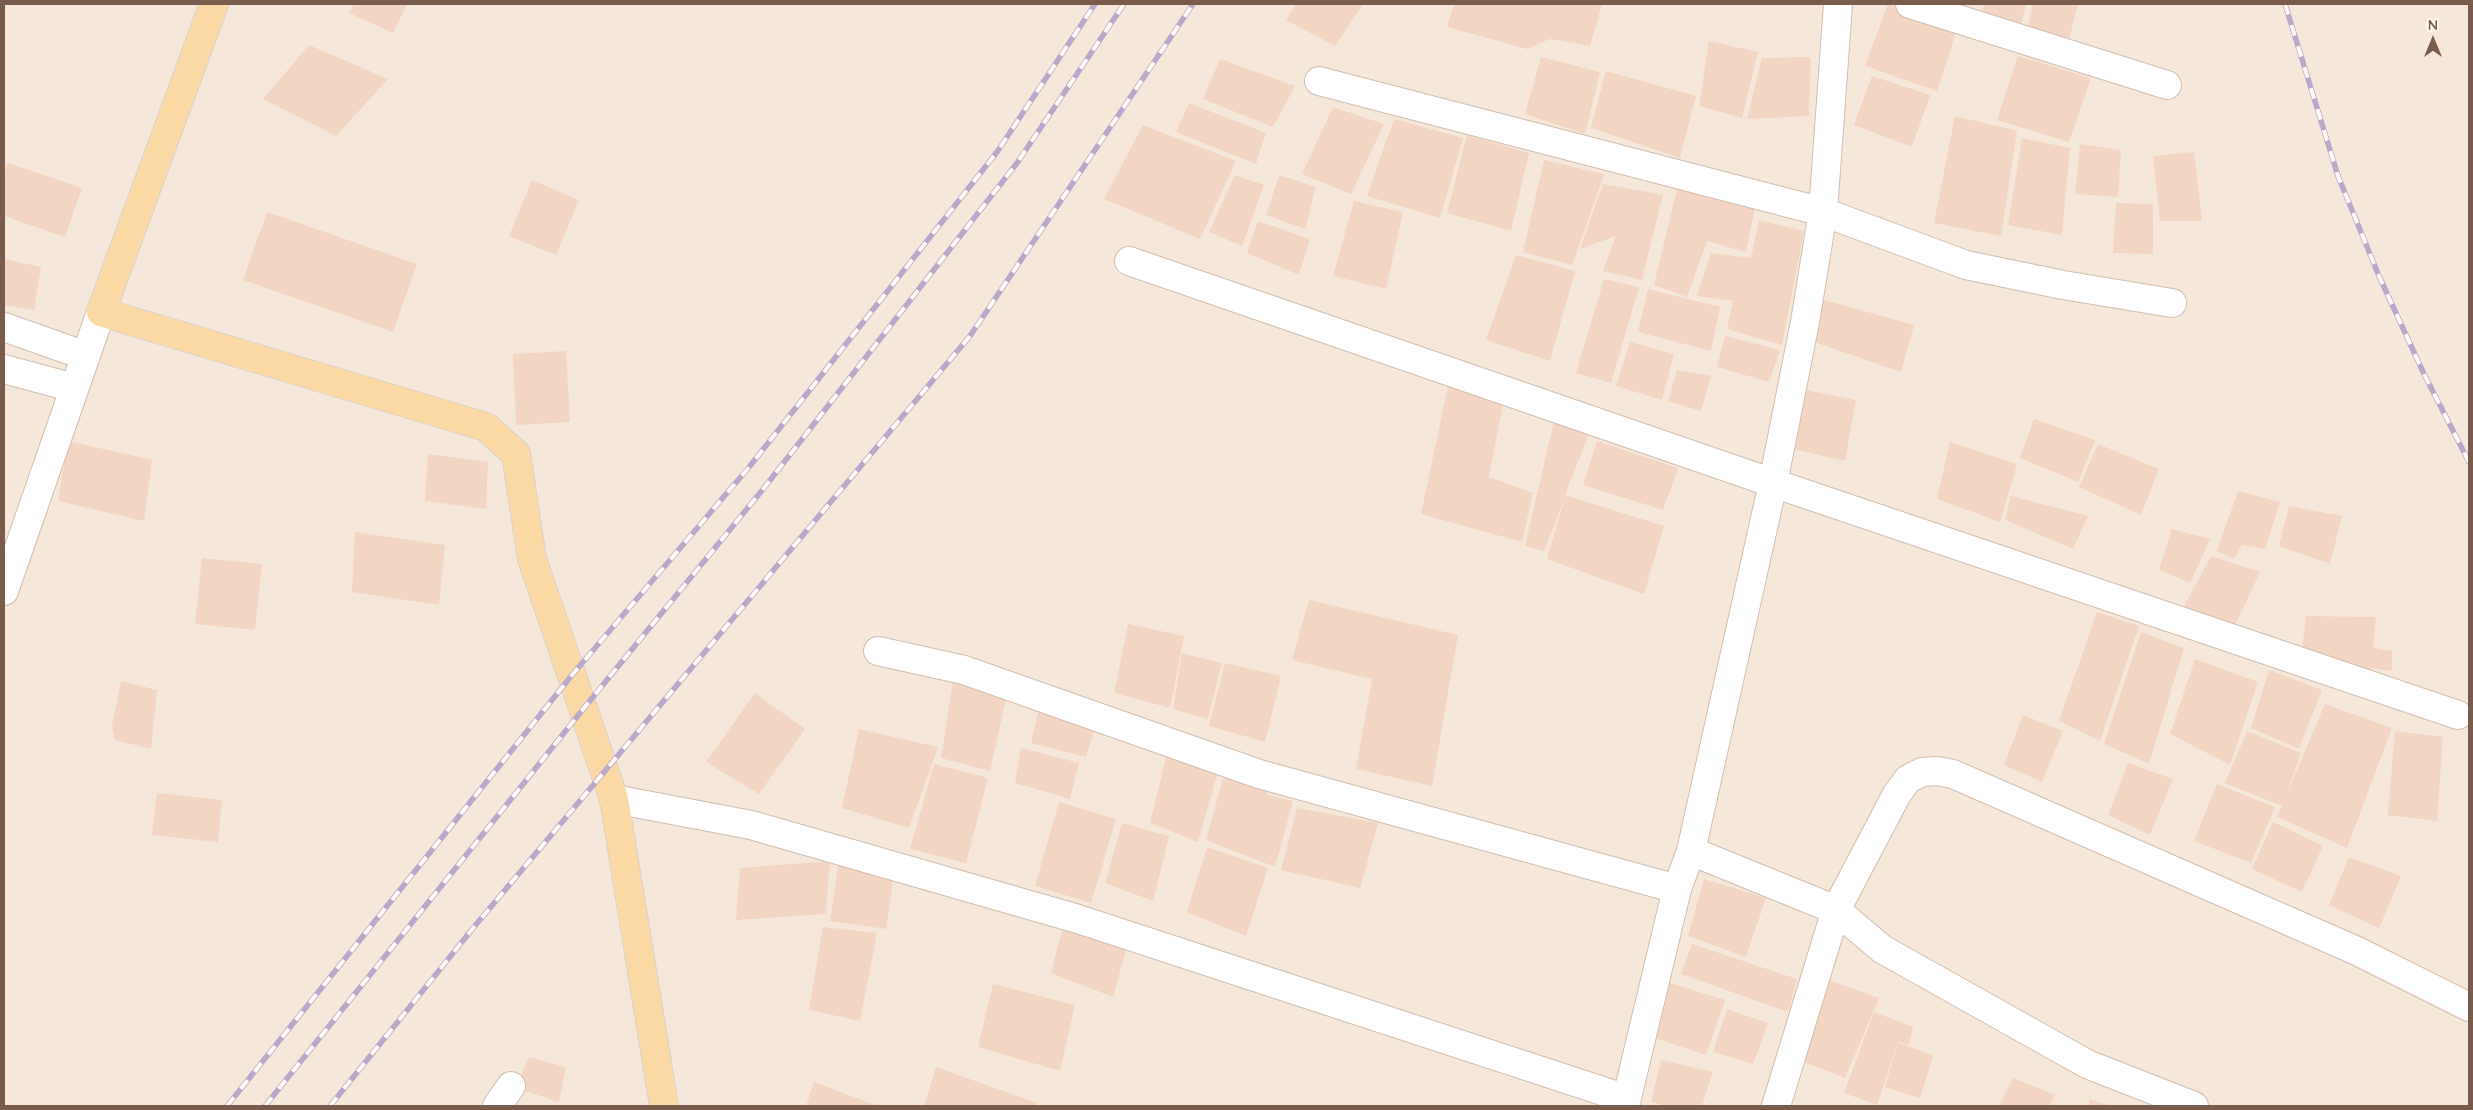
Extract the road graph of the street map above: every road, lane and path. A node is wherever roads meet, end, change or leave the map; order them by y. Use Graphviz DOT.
graph roads {
  1 [pos="1838,4"];
  2 [pos="1910,4"];
  3 [pos="209,5"];
  4 [pos="1319,81"];
  5 [pos="2167,85"];
  6 [pos="1823,212"];
  7 [pos="1129,261"];
  8 [pos="2172,303"];
  9 [pos="101,312"];
  10 [pos="4,327"];
  11 [pos="86,356"];
  12 [pos="4,369"];
  13 [pos="74,388"];
  14 [pos="1773,483"];
  15 [pos="5,586"];
  16 [pos="878,651"];
  17 [pos="2458,716"];
  18 [pos="614,799"];
  19 [pos="1691,851"];
  20 [pos="1677,889"];
  21 [pos="1836,910"];
  22 [pos="2469,1008"];
  23 [pos="1626,1103"];
  24 [pos="664,1106"];
  25 [pos="1776,1106"];
  26 [pos="2194,1106"];
  1 -- 6 [label="street"];
  2 -- 5 [label="street"];
  3 -- 9 [label="main road"];
  4 -- 6 [label="street"];
  6 -- 8 [label="street"];
  6 -- 14 [label="street"];
  7 -- 14 [label="street"];
  9 -- 11 [label="street"];
  9 -- 18 [label="main road"];
  10 -- 11 [label="street"];
  11 -- 13 [label="street"];
  12 -- 13 [label="street"];
  13 -- 15 [label="street"];
  14 -- 17 [label="street"];
  14 -- 19 [label="street"];
  16 -- 20 [label="street"];
  18 -- 23 [label="street"];
  18 -- 24 [label="main road"];
  19 -- 20 [label="street"];
  19 -- 21 [label="street"];
  20 -- 23 [label="street"];
  21 -- 22 [label="street"];
  21 -- 25 [label="street"];
  21 -- 26 [label="street"];
}
